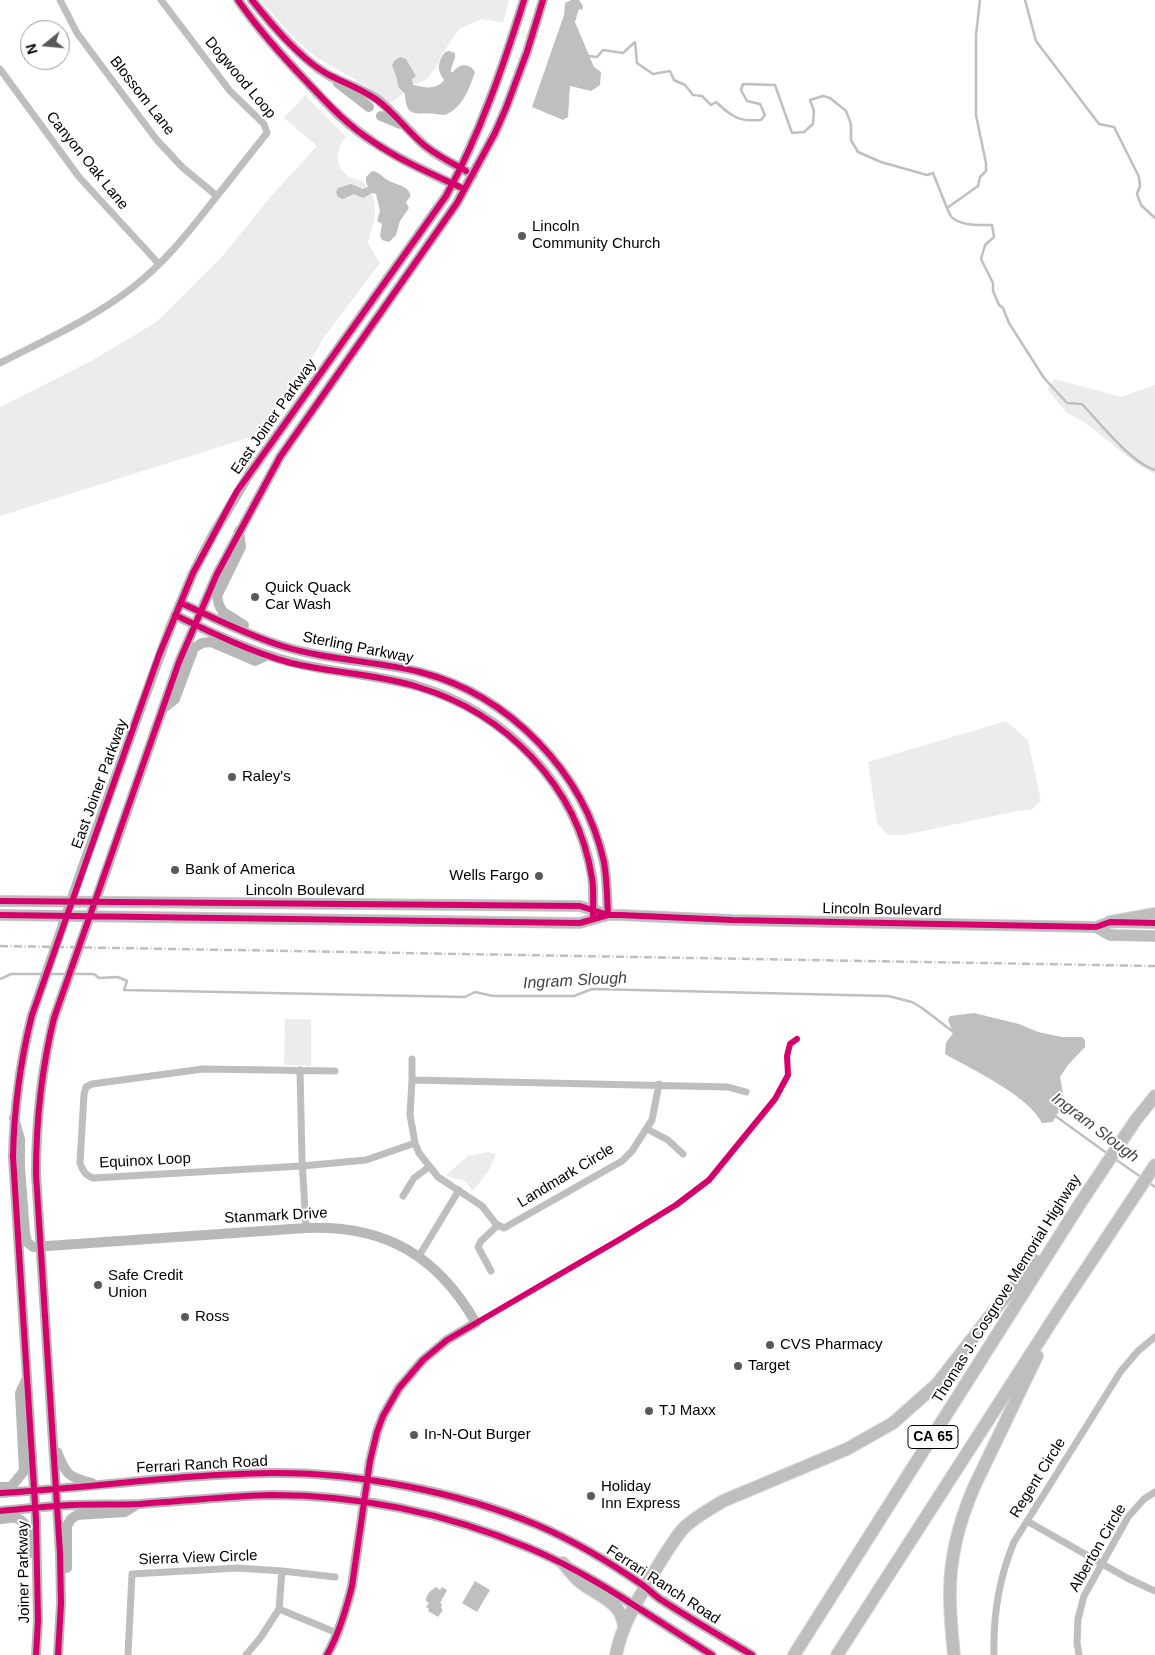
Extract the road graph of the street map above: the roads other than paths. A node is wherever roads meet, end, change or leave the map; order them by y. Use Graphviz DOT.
graph roads {
  1 [pos="60,0"];
  2 [pos="161,0"];
  3 [pos="238,0"];
  4 [pos="252,0"];
  5 [pos="524,0"];
  6 [pos="543,0"];
  7 [pos="0,69"];
  8 [pos="333,77"];
  9 [pos="369,107"];
  10 [pos="381,116"];
  11 [pos="406,127"];
  12 [pos="460,167"];
  13 [pos="473,174"];
  14 [pos="452,184"];
  15 [pos="464,189"];
  16 [pos="216,196"];
  17 [pos="159,264"];
  18 [pos="0,363"];
  19 [pos="239,530"];
  20 [pos="181,603"];
  21 [pos="200,612"];
  22 [pos="175,615"];
  23 [pos="194,624"];
  24 [pos="275,643"];
  25 [pos="268,655"];
  26 [pos="163,710"];
  27 [pos="82,869"];
  28 [pos="0,901"];
  29 [pos="1155,914"];
  30 [pos="593,915"];
  31 [pos="608,915"];
  32 [pos="0,916"];
  33 [pos="1110,922"];
  34 [pos="1155,923"];
  35 [pos="1096,927"];
  36 [pos="1155,936"];
  37 [pos="412,1059"];
  38 [pos="300,1070"];
  39 [pos="335,1071"];
  40 [pos="412,1080"];
  41 [pos="659,1084"];
  42 [pos="746,1092"];
  43 [pos="1155,1096"];
  44 [pos="14,1118"];
  45 [pos="647,1129"];
  46 [pos="415,1143"];
  47 [pos="683,1154"];
  48 [pos="1155,1165"];
  49 [pos="302,1166"];
  50 [pos="429,1167"];
  51 [pos="459,1190"];
  52 [pos="403,1196"];
  53 [pos="498,1225"];
  54 [pos="1065,1226"];
  55 [pos="306,1228"];
  56 [pos="41,1245"];
  57 [pos="419,1256"];
  58 [pos="492,1271"];
  59 [pos="1061,1307"];
  60 [pos="1155,1337"];
  61 [pos="26,1379"];
  62 [pos="53,1443"];
  63 [pos="367,1480"];
  64 [pos="98,1484"];
  65 [pos="0,1488"];
  66 [pos="56,1489"];
  67 [pos="34,1490"];
  68 [pos="1155,1492"];
  69 [pos="0,1493"];
  70 [pos="364,1502"];
  71 [pos="139,1504"];
  72 [pos="57,1506"];
  73 [pos="36,1508"];
  74 [pos="0,1511"];
  75 [pos="0,1519"];
  76 [pos="1027,1522"];
  77 [pos="563,1563"];
  78 [pos="1102,1563"];
  79 [pos="282,1571"];
  80 [pos="335,1577"];
  81 [pos="645,1587"];
  82 [pos="1155,1591"];
  83 [pos="635,1606"];
  84 [pos="867,1606"];
  85 [pos="279,1608"];
  86 [pos="60,1620"];
  87 [pos="38,1621"];
  88 [pos="624,1627"];
  89 [pos="337,1633"];
  90 [pos="797,1650"];
  91 [pos="36,1655"];
  92 [pos="58,1655"];
  93 [pos="128,1655"];
  94 [pos="246,1655"];
  95 [pos="327,1655"];
  96 [pos="616,1655"];
  97 [pos="712,1655"];
  98 [pos="752,1655"];
  99 [pos="837,1655"];
  100 [pos="846,1655"];
  101 [pos="954,1655"];
  102 [pos="994,1655"];
  103 [pos="1079,1655"];
  1 -- 16 [label="street, Blossom Lane"];
  2 -- 16 [label="street, Dogwood Loop"];
  3 -- 14 [label="main road"];
  4 -- 8 [label="main road"];
  5 -- 12 [label="main road, East Joiner Parkway"];
  6 -- 13 [label="main road, East Joiner Parkway"];
  7 -- 17 [label="street, Canyon Oak Lane"];
  8 -- 9 [label="main road"];
  8 -- 11 [label="main road"];
  10 -- 11 [label="main road"];
  11 -- 12 [label="main road"];
  12 -- 13 [label="main road"];
  12 -- 14 [label="main road, East Joiner Parkway"];
  13 -- 15 [label="main road, East Joiner Parkway"];
  14 -- 15 [label="main road"];
  14 -- 20 [label="main road, East Joiner Parkway"];
  15 -- 19 [label="main road, East Joiner Parkway"];
  16 -- 17 [label="street, Dogwood Loop"];
  17 -- 18 [label="street, Dogwood Loop"];
  19 -- 21 [label="main road, East Joiner Parkway"];
  19 -- 24 [label="main road"];
  20 -- 21 [label="main road, Sterling Parkway"];
  20 -- 22 [label="main road, East Joiner Parkway"];
  21 -- 23 [label="main road, East Joiner Parkway"];
  21 -- 24 [label="main road, Sterling Parkway"];
  22 -- 23 [label="main road, Sterling Parkway"];
  22 -- 27 [label="main road, East Joiner Parkway"];
  23 -- 25 [label="main road, Sterling Parkway"];
  23 -- 26 [label="main road, East Joiner Parkway"];
  24 -- 31 [label="main road, Sterling Parkway"];
  25 -- 26 [label="main road"];
  25 -- 30 [label="main road, Sterling Parkway"];
  26 -- 56 [label="main road, East Joiner Parkway, bridge"];
  27 -- 44 [label="main road, Joiner Parkway, bridge"];
  28 -- 30 [label="main road, Lincoln Boulevard"];
  29 -- 33 [label="highway"];
  30 -- 31 [label="main road, Lincoln Boulevard"];
  30 -- 32 [label="main road, Lincoln Boulevard"];
  31 -- 35 [label="main road, Lincoln Boulevard"];
  33 -- 34 [label="main road, Lincoln Boulevard"];
  33 -- 35 [label="main road, Lincoln Boulevard"];
  35 -- 36 [label="main road, Lincoln Boulevard"];
  37 -- 40 [label="street"];
  38 -- 39 [label="street, Equinox Loop"];
  38 -- 49 [label="street"];
  38 -- 49 [label="street, Equinox Loop"];
  40 -- 41 [label="street"];
  40 -- 46 [label="street"];
  41 -- 42 [label="street"];
  41 -- 45 [label="street, Landmark Circle"];
  43 -- 54 [label="highway, Thomas J. Cosgrove Memorial Highway / CA 65"];
  44 -- 56 [label="main road"];
  44 -- 61 [label="main road, Joiner Parkway"];
  45 -- 47 [label="street"];
  45 -- 53 [label="street, Landmark Circle"];
  46 -- 49 [label="street, Equinox Loop"];
  46 -- 50 [label="street"];
  48 -- 59 [label="highway, CA 65"];
  49 -- 55 [label="street"];
  50 -- 51 [label="street"];
  50 -- 52 [label="street"];
  51 -- 53 [label="street"];
  51 -- 57 [label="street"];
  53 -- 58 [label="street"];
  54 -- 81 [label="highway"];
  54 -- 90 [label="highway, Thomas J. Cosgrove Memorial Highway / CA 65"];
  55 -- 56 [label="main road, Stanmark Drive"];
  55 -- 57 [label="main road, Stanmark Drive"];
  56 -- 62 [label="main road"];
  57 -- 63 [label="main road, Stanmark Drive"];
  59 -- 84 [label="highway, CA 65"];
  59 -- 101 [label="highway"];
  60 -- 76 [label="street, Regent Circle"];
  61 -- 65 [label="main road"];
  61 -- 67 [label="main road, Joiner Parkway"];
  62 -- 64 [label="main road"];
  62 -- 66 [label="main road"];
  63 -- 64 [label="main road, Ferrari Ranch Road"];
  63 -- 70 [label="main road"];
  63 -- 81 [label="main road, Ferrari Ranch Road"];
  64 -- 66 [label="main road, Ferrari Ranch Road"];
  66 -- 67 [label="main road, Ferrari Ranch Road"];
  66 -- 72 [label="main road"];
  67 -- 69 [label="main road, Ferrari Ranch Road"];
  67 -- 73 [label="main road, Joiner Parkway"];
  68 -- 78 [label="street, Alberton Circle"];
  70 -- 71 [label="main road"];
  70 -- 77 [label="main road"];
  70 -- 89 [label="main road"];
  71 -- 72 [label="main road"];
  71 -- 86 [label="main road"];
  72 -- 73 [label="main road"];
  72 -- 86 [label="main road"];
  73 -- 74 [label="main road"];
  73 -- 87 [label="main road, Joiner Parkway"];
  75 -- 87 [label="main road"];
  76 -- 78 [label="street"];
  76 -- 102 [label="street, Regent Circle"];
  77 -- 83 [label="main road"];
  77 -- 88 [label="highway"];
  78 -- 82 [label="street"];
  78 -- 103 [label="street, Alberton Circle"];
  79 -- 80 [label="street"];
  79 -- 85 [label="street"];
  79 -- 93 [label="street, Sierra View Circle"];
  81 -- 83 [label="highway"];
  81 -- 98 [label="main road, Ferrari Ranch Road"];
  83 -- 88 [label="highway"];
  83 -- 97 [label="main road"];
  84 -- 99 [label="highway, CA 65"];
  84 -- 100 [label="highway"];
  85 -- 89 [label="street"];
  85 -- 94 [label="street"];
  86 -- 92 [label="main road"];
  87 -- 91 [label="main road, Joiner Parkway"];
  88 -- 96 [label="highway"];
  89 -- 95 [label="main road"];
}
